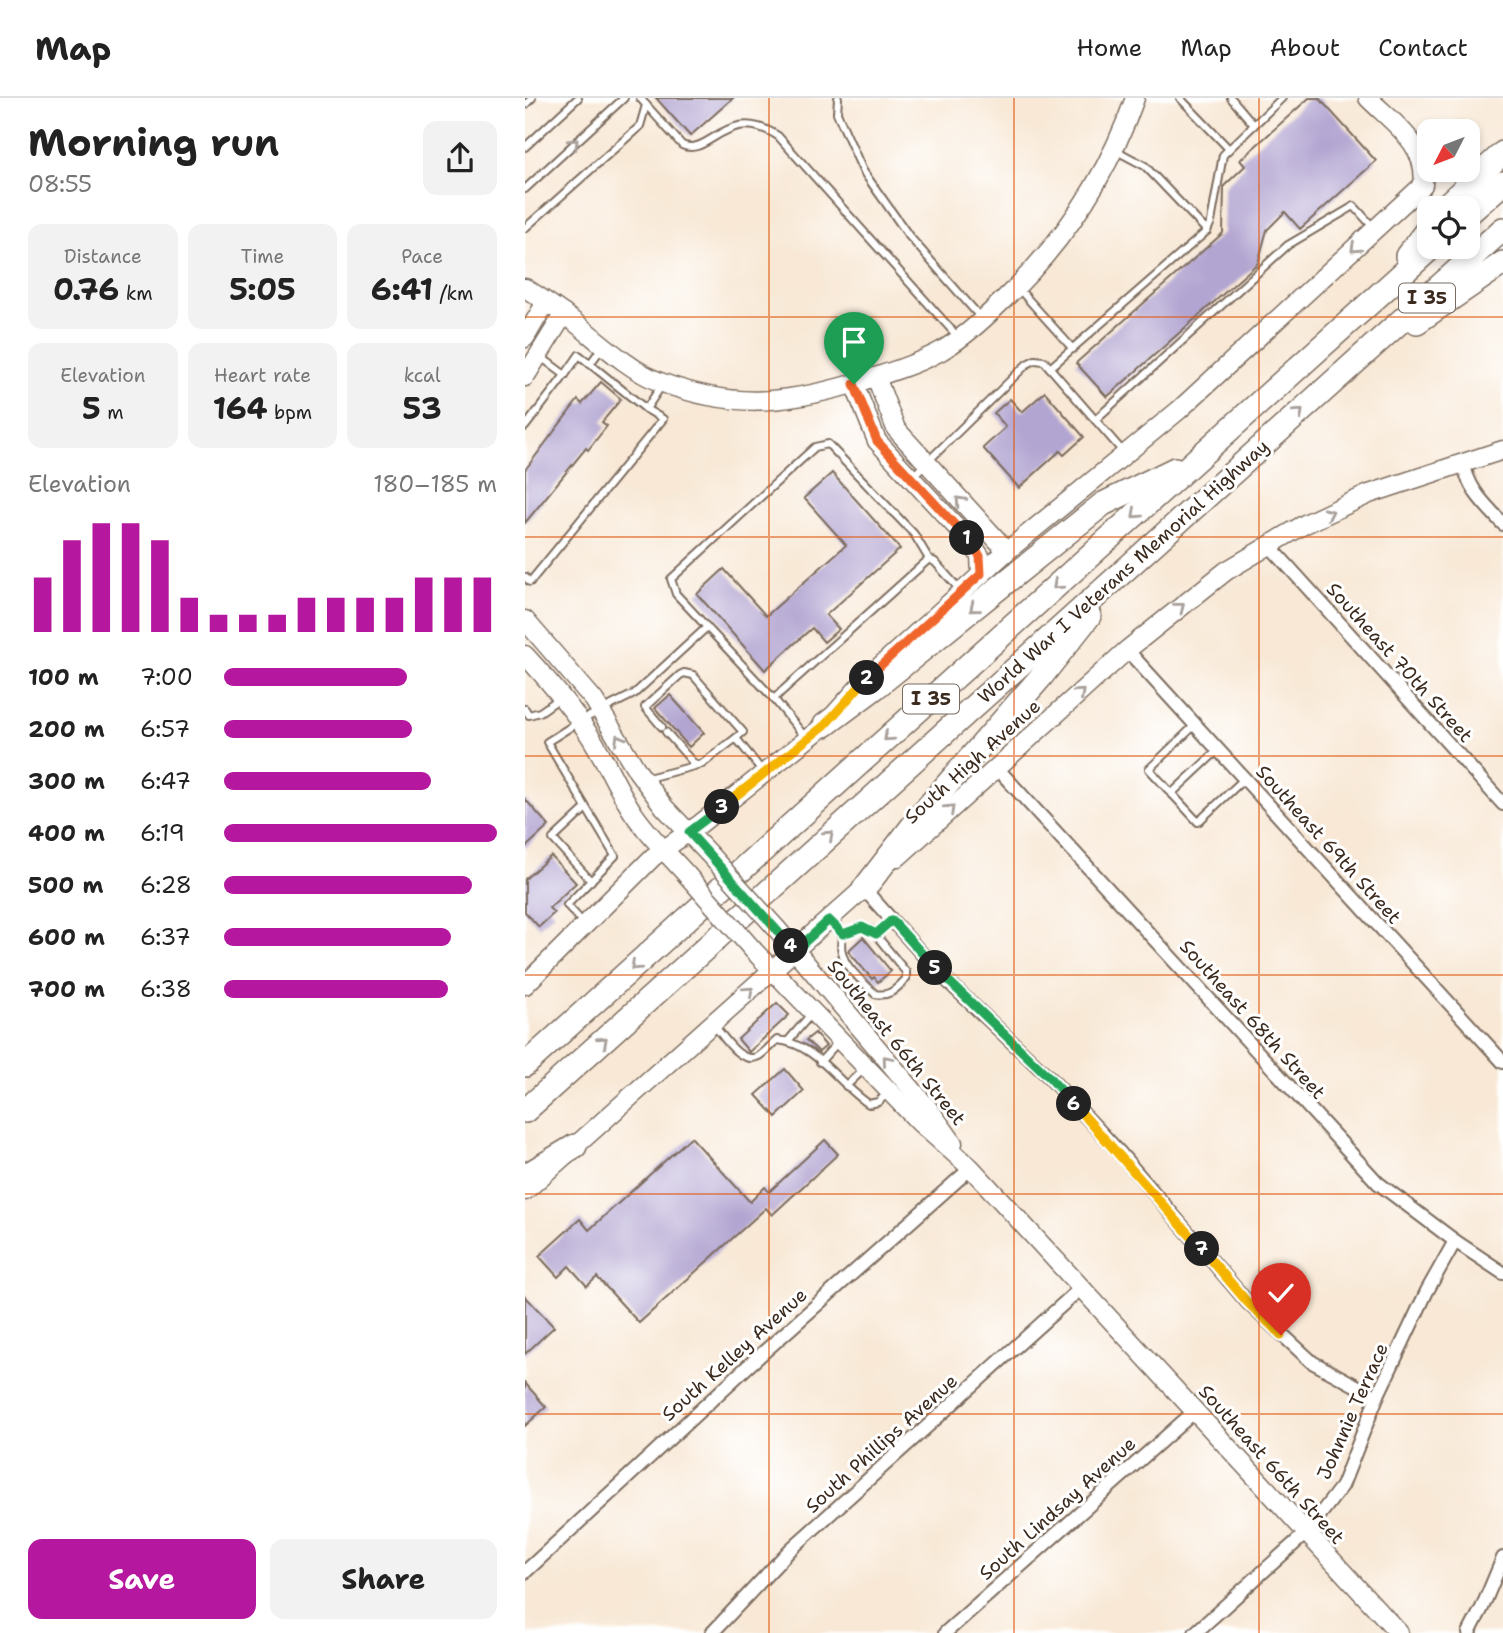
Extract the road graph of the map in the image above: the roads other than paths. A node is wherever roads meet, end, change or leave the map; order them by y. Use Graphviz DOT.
graph roads {
  1 [pos="532,98"];
  2 [pos="578,98"];
  3 [pos="624,98"];
  4 [pos="640,98"];
  5 [pos="838,98"];
  6 [pos="1135,98"];
  7 [pos="1180,98"];
  8 [pos="1231,98"];
  9 [pos="1368,98"];
  10 [pos="1280,99"];
  11 [pos="525,105"];
  12 [pos="646,105"];
  13 [pos="1255,125"];
  14 [pos="525,148"];
  15 [pos="1113,149"];
  16 [pos="1229,149"];
  17 [pos="1503,153"];
  18 [pos="1503,183"];
  19 [pos="525,189"];
  20 [pos="1456,196"];
  21 [pos="1480,203"];
  22 [pos="525,228"];
  23 [pos="1375,229"];
  24 [pos="1503,229"];
  25 [pos="1207,231"];
  26 [pos="1417,243"];
  27 [pos="1419,259"];
  28 [pos="1503,263"];
  29 [pos="525,288"];
  30 [pos="1017,288"];
  31 [pos="1374,300"];
  32 [pos="547,302"];
  33 [pos="564,314"];
  34 [pos="983,320"];
  35 [pos="525,338"];
  36 [pos="960,339"];
  37 [pos="603,345"];
  38 [pos="1073,349"];
  39 [pos="539,355"];
  40 [pos="590,364"];
  41 [pos="1350,367"];
  42 [pos="1050,368"];
  43 [pos="565,374"];
  44 [pos="525,377"];
  45 [pos="876,377"];
  46 [pos="663,383"];
  47 [pos="854,384"];
  48 [pos="646,410"];
  49 [pos="1095,420"];
  50 [pos="525,427"];
  51 [pos="1503,450"];
  52 [pos="1125,454"];
  53 [pos="1200,457"];
  54 [pos="1463,462"];
  55 [pos="926,463"];
  56 [pos="910,478"];
  57 [pos="1503,524"];
  58 [pos="1269,545"];
  59 [pos="1007,551"];
  60 [pos="929,559"];
  61 [pos="981,574"];
  62 [pos="1121,574"];
  63 [pos="525,577"];
  64 [pos="962,592"];
  65 [pos="525,620"];
  66 [pos="707,627"];
  67 [pos="1127,650"];
  68 [pos="525,655"];
  69 [pos="562,696"];
  70 [pos="774,699"];
  71 [pos="525,709"];
  72 [pos="602,710"];
  73 [pos="580,720"];
  74 [pos="1195,725"];
  75 [pos="817,732"];
  76 [pos="736,738"];
  77 [pos="1218,750"];
  78 [pos="696,766"];
  79 [pos="996,767"];
  80 [pos="764,774"];
  81 [pos="643,779"];
  82 [pos="1244,779"];
  83 [pos="1171,794"];
  84 [pos="1503,804"];
  85 [pos="586,809"];
  86 [pos="689,832"];
  87 [pos="664,849"];
  88 [pos="591,881"];
  89 [pos="864,889"];
  90 [pos="829,920"];
  91 [pos="892,920"];
  92 [pos="585,926"];
  93 [pos="843,934"];
  94 [pos="876,934"];
  95 [pos="795,951"];
  96 [pos="773,970"];
  97 [pos="525,985"];
  98 [pos="813,1012"];
  99 [pos="713,1024"];
  100 [pos="841,1040"];
  101 [pos="788,1041"];
  102 [pos="820,1062"];
  103 [pos="1503,1062"];
  104 [pos="525,1065"];
  105 [pos="866,1067"];
  106 [pos="846,1086"];
  107 [pos="890,1092"];
  108 [pos="525,1111"];
  109 [pos="575,1146"];
  110 [pos="971,1168"];
  111 [pos="525,1176"];
  112 [pos="525,1191"];
  113 [pos="1455,1241"];
  114 [pos="1503,1273"];
  115 [pos="1082,1287"];
  116 [pos="1377,1396"];
  117 [pos="1195,1411"];
  118 [pos="1306,1533"];
  119 [pos="1503,1558"];
  120 [pos="525,1572"];
  121 [pos="712,1633"];
  122 [pos="945,1633"];
  123 [pos="1195,1633"];
  124 [pos="1398,1633"];
  125 [pos="1469,1633"];
  1 -- 11 [label="lane"];
  2 -- 14 [label="lane"];
  19 -- 3 [label="lane, one-way"];
  4 -- 12 [label="lane"];
  5 -- 34 [label="lane"];
  6 -- 15 [label="street"];
  7 -- 16 [label="lane"];
  8 -- 13 [label="lane"];
  9 -- 23 [label="street"];
  10 -- 13 [label="lane"];
  12 -- 22 [label="lane"];
  12 -- 36 [label="lane"];
  13 -- 16 [label="lane"];
  15 -- 25 [label="lane"];
  15 -- 30 [label="street"];
  16 -- 25 [label="lane"];
  17 -- 20 [label="highway"];
  18 -- 21 [label="highway"];
  23 -- 49 [label="lane"];
  23 -- 52 [label="street, one-way"];
  24 -- 41 [label="highway, World War I Veterans Memorial Highway / I 35"];
  25 -- 38 [label="lane"];
  26 -- 31 [label="highway"];
  27 -- 31 [label="highway, World War I Veterans Memorial Highway / I 35"];
  28 -- 41 [label="highway"];
  29 -- 32 [label="street"];
  30 -- 34 [label="street"];
  30 -- 38 [label="lane"];
  31 -- 53 [label="highway, World War I Veterans Memorial Highway / I 35"];
  32 -- 33 [label="street"];
  32 -- 35 [label="street"];
  33 -- 37 [label="street"];
  33 -- 39 [label="street"];
  34 -- 36 [label="street"];
  36 -- 45 [label="street"];
  37 -- 40 [label="lane"];
  37 -- 46 [label="street"];
  38 -- 42 [label="lane"];
  39 -- 43 [label="lane"];
  39 -- 44 [label="street"];
  40 -- 43 [label="lane"];
  40 -- 48 [label="lane"];
  62 -- 41 [label="highway, World War I Veterans Memorial Highway / I 35, one-way"];
  42 -- 49 [label="lane"];
  42 -- 55 [label="lane"];
  43 -- 50 [label="lane"];
  45 -- 47 [label="street"];
  45 -- 55 [label="street"];
  46 -- 47 [label="street"];
  46 -- 48 [label="lane"];
  47 -- 56 [label="street"];
  48 -- 63 [label="lane"];
  49 -- 52 [label="lane"];
  51 -- 54 [label="street, South High Avenue"];
  52 -- 59 [label="street"];
  53 -- 75 [label="highway, one-way"];
  53 -- 104 [label="highway, World War I Veterans Memorial Highway / I 35, one-way"];
  54 -- 57 [label="street"];
  58 -- 54 [label="street, South High Avenue, one-way"];
  55 -- 56 [label="lane"];
  59 -- 55 [label="street, one-way"];
  56 -- 61 [label="street"];
  67 -- 58 [label="street, South High Avenue, one-way"];
  58 -- 84 [label="street, Southeast 70th Street"];
  59 -- 61 [label="street"];
  60 -- 64 [label="lane"];
  60 -- 66 [label="lane"];
  60 -- 70 [label="lane"];
  61 -- 64 [label="street"];
  62 -- 89 [label="highway"];
  108 -- 62 [label="highway, World War I Veterans Memorial Highway / I 35, one-way"];
  64 -- 75 [label="street"];
  65 -- 72 [label="street, Southeast 66th Street"];
  66 -- 70 [label="lane"];
  66 -- 72 [label="lane"];
  67 -- 74 [label="street, Southeast 69th Street"];
  79 -- 67 [label="street, South High Avenue, one-way"];
  68 -- 69 [label="street, Southeast 66th Street"];
  69 -- 71 [label="lane"];
  69 -- 73 [label="street, Southeast 66th Street"];
  70 -- 75 [label="lane"];
  72 -- 73 [label="lane"];
  81 -- 72 [label="street, Southeast 66th Street, one-way"];
  73 -- 85 [label="lane"];
  73 -- 87 [label="street, Southeast 66th Street"];
  74 -- 77 [label="street, Southeast 69th Street"];
  74 -- 83 [label="lane"];
  75 -- 80 [label="street"];
  76 -- 78 [label="lane"];
  76 -- 78 [label="lane"];
  76 -- 80 [label="lane"];
  77 -- 82 [label="street, Southeast 69th Street"];
  77 -- 83 [label="lane"];
  78 -- 81 [label="lane"];
  89 -- 79 [label="street, South High Avenue, one-way"];
  79 -- 113 [label="street, Southeast 68th Street"];
  80 -- 86 [label="street"];
  81 -- 86 [label="street, Southeast 66th Street"];
  82 -- 83 [label="lane"];
  82 -- 103 [label="street, Southeast 69th Street"];
  85 -- 88 [label="lane"];
  85 -- 88 [label="lane"];
  86 -- 87 [label="street"];
  86 -- 95 [label="street, Southeast 66th Street, bridge"];
  87 -- 92 [label="street"];
  87 -- 96 [label="street, Southeast 66th Street, bridge"];
  88 -- 92 [label="lane"];
  89 -- 90 [label="street, South High Avenue"];
  89 -- 91 [label="street"];
  90 -- 93 [label="lane"];
  90 -- 95 [label="street, South High Avenue"];
  91 -- 94 [label="lane"];
  91 -- 116 [label="street"];
  92 -- 97 [label="street"];
  93 -- 94 [label="lane"];
  93 -- 94 [label="lane"];
  95 -- 96 [label="street, South High Avenue"];
  110 -- 95 [label="street, Southeast 66th Street, one-way"];
  96 -- 98 [label="street, Southeast 66th Street"];
  99 -- 96 [label="street, South High Avenue, one-way"];
  98 -- 100 [label="street, Southeast 66th Street"];
  98 -- 101 [label="lane"];
  99 -- 101 [label="lane"];
  99 -- 109 [label="street, South High Avenue"];
  100 -- 102 [label="lane"];
  100 -- 105 [label="street, Southeast 66th Street"];
  101 -- 102 [label="lane"];
  102 -- 106 [label="lane"];
  105 -- 106 [label="lane"];
  105 -- 107 [label="street, Southeast 66th Street"];
  106 -- 107 [label="lane"];
  107 -- 110 [label="street, Southeast 66th Street"];
  109 -- 111 [label="highway"];
  109 -- 112 [label="street, South High Avenue"];
  110 -- 115 [label="street, Southeast 66th Street"];
  110 -- 120 [label="street, South Kelley Avenue"];
  113 -- 114 [label="street, Southeast 68th Street"];
  113 -- 116 [label="street, Johnnie Terrace"];
  115 -- 117 [label="street, Southeast 66th Street"];
  115 -- 121 [label="street, South Phillips Avenue"];
  116 -- 118 [label="street, Johnnie Terrace"];
  117 -- 118 [label="street, Southeast 66th Street"];
  117 -- 122 [label="street, South Lindsay Avenue"];
  118 -- 123 [label="street, Johnnie Terrace"];
  118 -- 124 [label="street, Southeast 66th Street"];
  119 -- 125 [label="street"];
}
